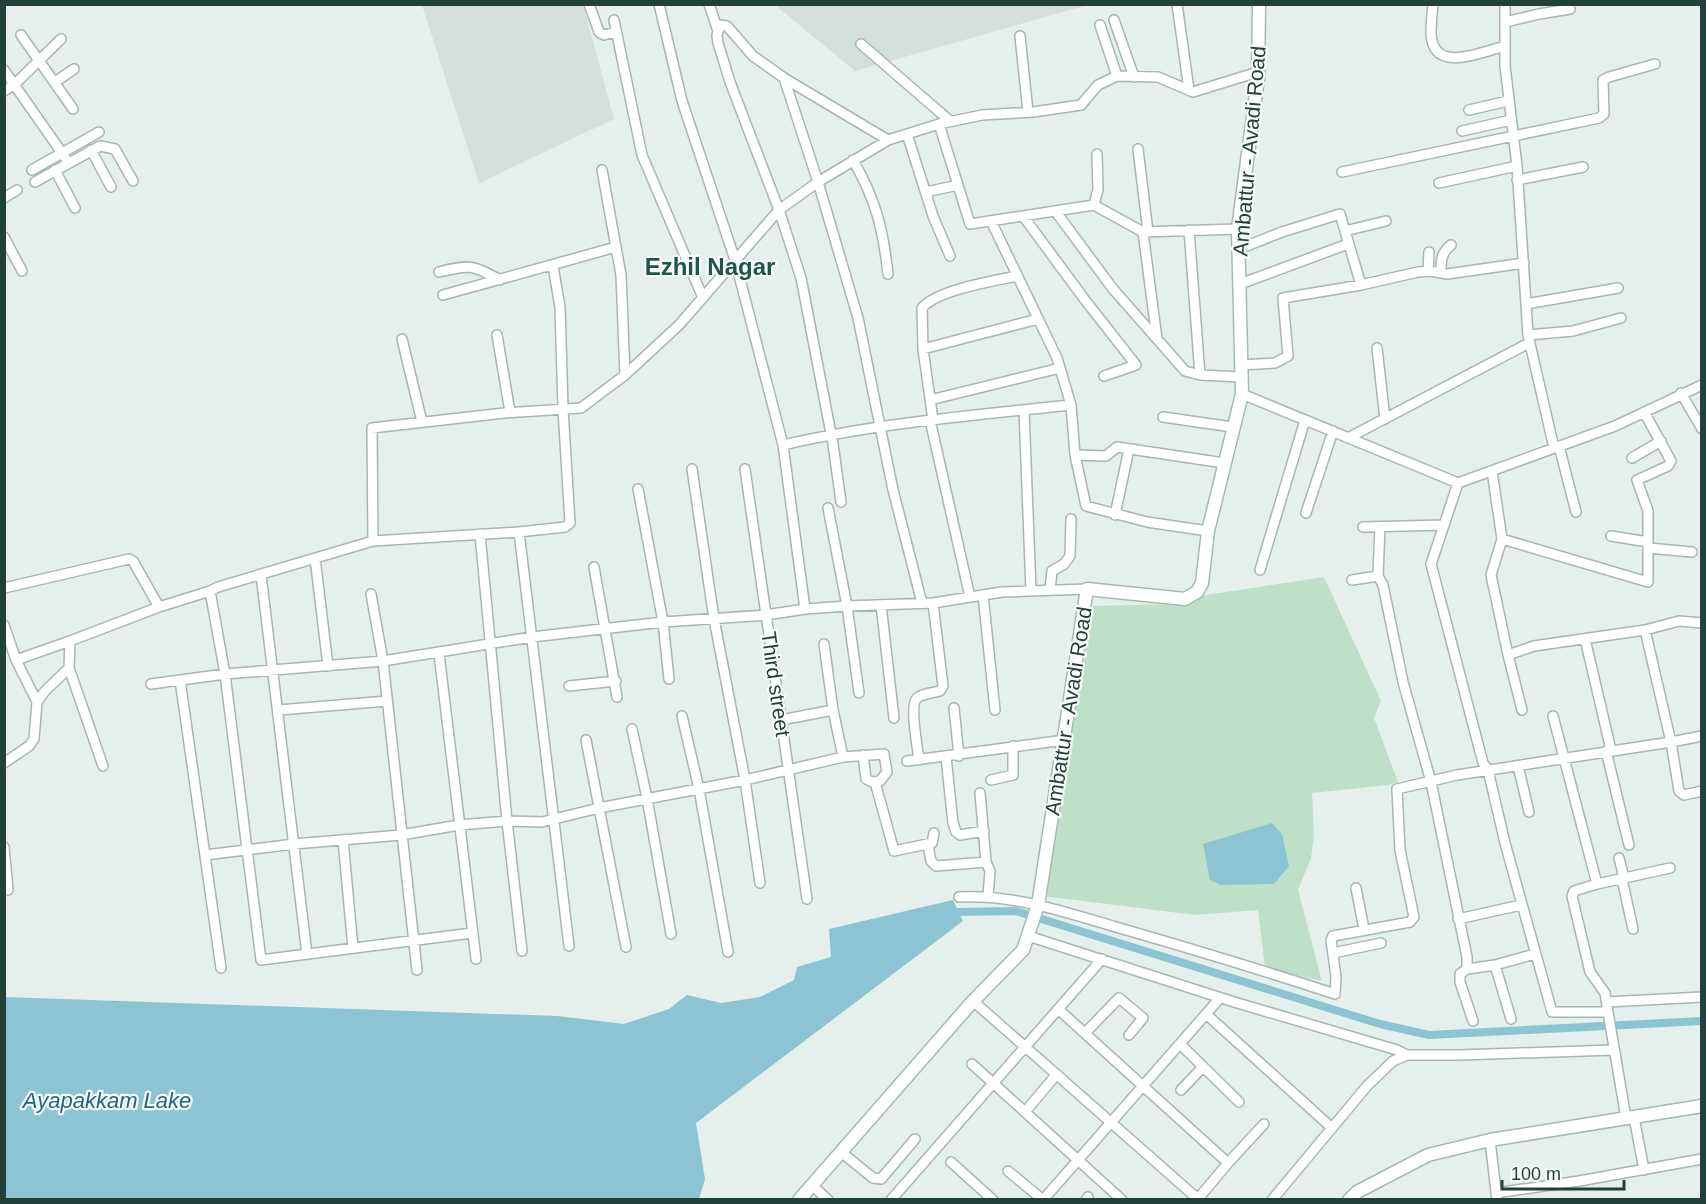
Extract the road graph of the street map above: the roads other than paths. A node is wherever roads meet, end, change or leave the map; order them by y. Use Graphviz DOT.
graph roads {
  1 [pos="589,4"];
  2 [pos="658,4"];
  3 [pos="709,4"];
  4 [pos="1177,4"];
  5 [pos="1259,4"];
  6 [pos="1433,4"];
  7 [pos="1505,4"];
  8 [pos="1570,9"];
  9 [pos="614,20"];
  10 [pos="1114,20"];
  11 [pos="1505,22"];
  12 [pos="1100,25"];
  13 [pos="718,31"];
  14 [pos="616,32"];
  15 [pos="21,35"];
  16 [pos="1020,36"];
  17 [pos="61,39"];
  18 [pos="861,44"];
  19 [pos="1505,46"];
  20 [pos="39,61"];
  21 [pos="1655,64"];
  22 [pos="74,69"];
  23 [pos="4,70"];
  24 [pos="1258,72"];
  25 [pos="1117,76"];
  26 [pos="1134,77"];
  27 [pos="784,78"];
  28 [pos="55,82"];
  29 [pos="15,84"];
  30 [pos="1188,90"];
  31 [pos="4,91"];
  32 [pos="1509,101"];
  33 [pos="73,109"];
  34 [pos="1468,110"];
  35 [pos="1028,112"];
  36 [pos="1511,120"];
  37 [pos="950,122"];
  38 [pos="939,124"];
  39 [pos="99,132"];
  40 [pos="1462,132"];
  41 [pos="907,134"];
  42 [pos="1512,135"];
  43 [pos="888,140"];
  44 [pos="1138,149"];
  45 [pos="91,150"];
  46 [pos="63,152"];
  47 [pos="1097,154"];
  48 [pos="854,160"];
  49 [pos="69,163"];
  50 [pos="1517,166"];
  51 [pos="1583,166"];
  52 [pos="32,170"];
  53 [pos="55,170"];
  54 [pos="602,170"];
  55 [pos="1342,172"];
  56 [pos="1517,180"];
  57 [pos="133,181"];
  58 [pos="35,182"];
  59 [pos="818,182"];
  60 [pos="1439,183"];
  61 [pos="958,185"];
  62 [pos="111,187"];
  63 [pos="17,190"];
  64 [pos="926,192"];
  65 [pos="4,198"];
  66 [pos="1094,205"];
  67 [pos="75,208"];
  68 [pos="779,210"];
  69 [pos="1056,212"];
  70 [pos="1023,216"];
  71 [pos="991,221"];
  72 [pos="1386,221"];
  73 [pos="1238,229"];
  74 [pos="1189,230"];
  75 [pos="1345,231"];
  76 [pos="1145,232"];
  77 [pos="4,237"];
  78 [pos="1348,244"];
  79 [pos="1451,245"];
  80 [pos="616,247"];
  81 [pos="1239,249"];
  82 [pos="1429,252"];
  83 [pos="950,256"];
  84 [pos="735,261"];
  85 [pos="1524,263"];
  86 [pos="553,266"];
  87 [pos="22,271"];
  88 [pos="1428,271"];
  89 [pos="439,272"];
  90 [pos="1441,273"];
  91 [pos="888,274"];
  92 [pos="1017,276"];
  93 [pos="500,280"];
  94 [pos="1240,284"];
  95 [pos="1361,285"];
  96 [pos="1618,288"];
  97 [pos="443,295"];
  98 [pos="703,298"];
  99 [pos="1526,304"];
  100 [pos="1621,318"];
  101 [pos="1038,319"];
  102 [pos="497,335"];
  103 [pos="402,339"];
  104 [pos="1157,339"];
  105 [pos="1528,339"];
  106 [pos="1377,348"];
  107 [pos="923,349"];
  108 [pos="1060,368"];
  109 [pos="1241,371"];
  110 [pos="625,375"];
  111 [pos="1200,375"];
  112 [pos="1104,376"];
  113 [pos="1701,385"];
  114 [pos="1681,393"];
  115 [pos="1242,394"];
  116 [pos="930,400"];
  117 [pos="1071,405"];
  118 [pos="563,409"];
  119 [pos="1024,410"];
  120 [pos="510,412"];
  121 [pos="1644,412"];
  122 [pos="1163,417"];
  123 [pos="1385,418"];
  124 [pos="931,420"];
  125 [pos="1305,420"];
  126 [pos="422,422"];
  127 [pos="880,427"];
  128 [pos="1232,427"];
  129 [pos="1701,429"];
  130 [pos="1333,431"];
  131 [pos="831,434"];
  132 [pos="1348,438"];
  133 [pos="1660,441"];
  134 [pos="783,445"];
  135 [pos="1556,447"];
  136 [pos="1129,448"];
  137 [pos="1075,455"];
  138 [pos="1632,458"];
  139 [pos="1224,463"];
  140 [pos="692,469"];
  141 [pos="745,469"];
  142 [pos="1492,471"];
  143 [pos="1458,483"];
  144 [pos="638,489"];
  145 [pos="841,502"];
  146 [pos="828,508"];
  147 [pos="1576,512"];
  148 [pos="1306,513"];
  149 [pos="1115,515"];
  150 [pos="1071,519"];
  151 [pos="1444,525"];
  152 [pos="1363,527"];
  153 [pos="1380,527"];
  154 [pos="1208,531"];
  155 [pos="519,532"];
  156 [pos="480,534"];
  157 [pos="1611,537"];
  158 [pos="1502,539"];
  159 [pos="373,541"];
  160 [pos="1648,545"];
  161 [pos="1692,552"];
  162 [pos="315,558"];
  163 [pos="594,567"];
  164 [pos="1260,570"];
  165 [pos="261,574"];
  166 [pos="1378,576"];
  167 [pos="1352,580"];
  168 [pos="4,588"];
  169 [pos="1087,589"];
  170 [pos="1050,590"];
  171 [pos="210,591"];
  172 [pos="1031,591"];
  173 [pos="371,594"];
  174 [pos="983,595"];
  175 [pos="970,597"];
  176 [pos="922,603"];
  177 [pos="933,603"];
  178 [pos="881,605"];
  179 [pos="847,606"];
  180 [pos="159,607"];
  181 [pos="805,609"];
  182 [pos="766,615"];
  183 [pos="714,619"];
  184 [pos="663,622"];
  185 [pos="1701,623"];
  186 [pos="4,625"];
  187 [pos="606,628"];
  188 [pos="1645,630"];
  189 [pos="532,638"];
  190 [pos="1586,639"];
  191 [pos="70,641"];
  192 [pos="490,644"];
  193 [pos="824,644"];
  194 [pos="438,654"];
  195 [pos="1508,655"];
  196 [pos="16,660"];
  197 [pos="383,661"];
  198 [pos="328,666"];
  199 [pos="69,668"];
  200 [pos="274,670"];
  201 [pos="225,674"];
  202 [pos="669,679"];
  203 [pos="180,680"];
  204 [pos="615,681"];
  205 [pos="151,684"];
  206 [pos="569,686"];
  207 [pos="859,693"];
  208 [pos="617,697"];
  209 [pos="387,701"];
  210 [pos="37,702"];
  211 [pos="954,708"];
  212 [pos="279,710"];
  213 [pos="833,710"];
  214 [pos="995,710"];
  215 [pos="1522,710"];
  216 [pos="682,716"];
  217 [pos="1553,716"];
  218 [pos="894,718"];
  219 [pos="781,720"];
  220 [pos="632,729"];
  221 [pos="1701,736"];
  222 [pos="586,740"];
  223 [pos="1065,740"];
  224 [pos="1671,742"];
  225 [pos="1013,746"];
  226 [pos="1608,750"];
  227 [pos="863,755"];
  228 [pos="959,756"];
  229 [pos="843,757"];
  230 [pos="946,757"];
  231 [pos="1565,759"];
  232 [pos="920,760"];
  233 [pos="907,761"];
  234 [pos="4,763"];
  235 [pos="103,766"];
  236 [pos="1518,766"];
  237 [pos="788,768"];
  238 [pos="1488,770"];
  239 [pos="745,780"];
  240 [pos="991,780"];
  241 [pos="875,782"];
  242 [pos="1431,782"];
  243 [pos="699,789"];
  244 [pos="1701,791"];
  245 [pos="980,793"];
  246 [pos="647,798"];
  247 [pos="599,807"];
  248 [pos="1529,812"];
  249 [pos="554,819"];
  250 [pos="507,821"];
  251 [pos="459,825"];
  252 [pos="984,831"];
  253 [pos="934,832"];
  254 [pos="401,835"];
  255 [pos="343,840"];
  256 [pos="294,844"];
  257 [pos="928,845"];
  258 [pos="1629,845"];
  259 [pos="4,847"];
  260 [pos="247,850"];
  261 [pos="205,855"];
  262 [pos="1619,858"];
  263 [pos="986,862"];
  264 [pos="1670,868"];
  265 [pos="1623,878"];
  266 [pos="760,883"];
  267 [pos="1597,884"];
  268 [pos="1356,888"];
  269 [pos="8,890"];
  270 [pos="988,896"];
  271 [pos="959,897"];
  272 [pos="807,899"];
  273 [pos="1521,905"];
  274 [pos="1038,907"];
  275 [pos="1458,919"];
  276 [pos="1364,929"];
  277 [pos="1633,929"];
  278 [pos="1030,931"];
  279 [pos="472,933"];
  280 [pos="671,934"];
  281 [pos="412,941"];
  282 [pos="1381,943"];
  283 [pos="570,946"];
  284 [pos="626,947"];
  285 [pos="352,948"];
  286 [pos="522,951"];
  287 [pos="728,952"];
  288 [pos="1333,953"];
  289 [pos="307,954"];
  290 [pos="1535,954"];
  291 [pos="476,959"];
  292 [pos="1102,959"];
  293 [pos="1495,965"];
  294 [pos="221,968"];
  295 [pos="1467,969"];
  296 [pos="417,970"];
  297 [pos="1701,997"];
  298 [pos="1220,998"];
  299 [pos="973,1001"];
  300 [pos="1058,1009"];
  301 [pos="1608,1011"];
  302 [pos="1206,1014"];
  303 [pos="1511,1019"];
  304 [pos="1473,1021"];
  305 [pos="1085,1033"];
  306 [pos="1129,1035"];
  307 [pos="1180,1044"];
  308 [pos="1025,1047"];
  309 [pos="1614,1050"];
  310 [pos="1407,1055"];
  311 [pos="972,1064"];
  312 [pos="1203,1067"];
  313 [pos="1056,1075"];
  314 [pos="992,1083"];
  315 [pos="1143,1086"];
  316 [pos="1181,1090"];
  317 [pos="1239,1102"];
  318 [pos="1701,1106"];
  319 [pos="1024,1112"];
  320 [pos="1630,1118"];
  321 [pos="1111,1123"];
  322 [pos="1264,1124"];
  323 [pos="1332,1128"];
  324 [pos="915,1139"];
  325 [pos="1490,1140"];
  326 [pos="842,1152"];
  327 [pos="1701,1159"];
  328 [pos="1077,1160"];
  329 [pos="951,1162"];
  330 [pos="1228,1163"];
  331 [pos="1644,1170"];
  332 [pos="1008,1171"];
  333 [pos="812,1185"];
  334 [pos="1497,1196"];
  335 [pos="1198,1199"];
  336 [pos="799,1200"];
  337 [pos="828,1200"];
  338 [pos="891,1200"];
  339 [pos="993,1200"];
  340 [pos="1043,1200"];
  341 [pos="1122,1200"];
  342 [pos="1272,1200"];
  343 [pos="1349,1200"];
  1 -- 14 [label="street"];
  2 -- 84 [label="street"];
  3 -- 13 [label="street"];
  4 -- 30 [label="street"];
  5 -- 24 [label="street, Ambattur - Avadi Road"];
  6 -- 19 [label="street"];
  7 -- 11 [label="street"];
  8 -- 11 [label="street"];
  9 -- 14 [label="street"];
  10 -- 26 [label="street"];
  11 -- 19 [label="street"];
  12 -- 25 [label="street"];
  13 -- 27 [label="street"];
  13 -- 68 [label="street"];
  14 -- 98 [label="street"];
  15 -- 20 [label="street"];
  16 -- 35 [label="street"];
  17 -- 20 [label="street"];
  18 -- 37 [label="street"];
  19 -- 32 [label="street"];
  20 -- 28 [label="street"];
  20 -- 29 [label="street"];
  21 -- 42 [label="street"];
  22 -- 28 [label="street"];
  23 -- 29 [label="street"];
  24 -- 30 [label="street"];
  24 -- 73 [label="street, Ambattur - Avadi Road"];
  25 -- 26 [label="street"];
  25 -- 35 [label="street"];
  26 -- 30 [label="street"];
  27 -- 43 [label="street"];
  27 -- 59 [label="street"];
  28 -- 33 [label="street"];
  29 -- 31 [label="street"];
  29 -- 46 [label="street"];
  32 -- 34 [label="street"];
  32 -- 36 [label="street"];
  35 -- 37 [label="street"];
  36 -- 40 [label="street"];
  36 -- 42 [label="street"];
  37 -- 38 [label="street"];
  38 -- 41 [label="street"];
  38 -- 61 [label="street"];
  39 -- 46 [label="street"];
  41 -- 43 [label="street"];
  41 -- 64 [label="street"];
  42 -- 50 [label="street"];
  42 -- 55 [label="street"];
  43 -- 48 [label="street"];
  44 -- 76 [label="street"];
  45 -- 49 [label="street"];
  45 -- 57 [label="street"];
  45 -- 62 [label="street"];
  46 -- 49 [label="street"];
  46 -- 52 [label="street"];
  47 -- 66 [label="street"];
  48 -- 59 [label="street"];
  48 -- 91 [label="street"];
  49 -- 53 [label="street"];
  50 -- 56 [label="street"];
  50 -- 60 [label="street"];
  51 -- 56 [label="street"];
  53 -- 58 [label="street"];
  53 -- 67 [label="street"];
  54 -- 80 [label="street"];
  56 -- 85 [label="street"];
  59 -- 68 [label="street"];
  59 -- 127 [label="street"];
  61 -- 64 [label="street"];
  61 -- 71 [label="street"];
  63 -- 65 [label="street"];
  64 -- 83 [label="street"];
  66 -- 69 [label="street"];
  66 -- 76 [label="street"];
  68 -- 84 [label="street"];
  68 -- 131 [label="street"];
  69 -- 70 [label="street"];
  69 -- 104 [label="street"];
  70 -- 71 [label="street"];
  70 -- 112 [label="street"];
  71 -- 92 [label="street"];
  72 -- 75 [label="street"];
  73 -- 74 [label="street"];
  73 -- 81 [label="street, Ambattur - Avadi Road"];
  74 -- 76 [label="street"];
  74 -- 111 [label="street"];
  75 -- 78 [label="street"];
  75 -- 81 [label="street"];
  76 -- 104 [label="street"];
  77 -- 87 [label="street"];
  78 -- 94 [label="street"];
  78 -- 95 [label="street"];
  79 -- 90 [label="street"];
  80 -- 86 [label="street"];
  80 -- 110 [label="street"];
  81 -- 94 [label="street, Ambattur - Avadi Road"];
  82 -- 88 [label="street"];
  84 -- 98 [label="street"];
  84 -- 134 [label="street"];
  85 -- 90 [label="street"];
  85 -- 99 [label="street"];
  86 -- 93 [label="street"];
  86 -- 118 [label="street"];
  88 -- 90 [label="street"];
  88 -- 95 [label="street"];
  89 -- 93 [label="street"];
  92 -- 101 [label="street"];
  92 -- 107 [label="street"];
  93 -- 97 [label="street"];
  94 -- 109 [label="street, Ambattur - Avadi Road"];
  95 -- 109 [label="street"];
  96 -- 99 [label="street"];
  98 -- 110 [label="street"];
  99 -- 105 [label="street"];
  100 -- 105 [label="street"];
  101 -- 107 [label="street"];
  101 -- 108 [label="street"];
  102 -- 120 [label="street"];
  103 -- 126 [label="street"];
  104 -- 111 [label="street"];
  105 -- 123 [label="street"];
  105 -- 135 [label="street"];
  106 -- 123 [label="street"];
  107 -- 116 [label="street"];
  108 -- 116 [label="street"];
  108 -- 117 [label="street"];
  109 -- 111 [label="street"];
  109 -- 115 [label="street, Ambattur - Avadi Road"];
  110 -- 118 [label="street"];
  113 -- 114 [label="street"];
  114 -- 121 [label="street"];
  114 -- 129 [label="street"];
  115 -- 125 [label="street"];
  115 -- 128 [label="street, Ambattur - Avadi Road"];
  116 -- 124 [label="street"];
  117 -- 119 [label="street"];
  117 -- 137 [label="street"];
  118 -- 120 [label="street"];
  118 -- 155 [label="street"];
  119 -- 124 [label="street"];
  119 -- 172 [label="street"];
  120 -- 126 [label="street"];
  121 -- 133 [label="street"];
  121 -- 135 [label="street"];
  122 -- 128 [label="street"];
  123 -- 132 [label="street"];
  124 -- 127 [label="street"];
  124 -- 175 [label="street"];
  125 -- 130 [label="street"];
  125 -- 164 [label="street"];
  126 -- 159 [label="street"];
  127 -- 131 [label="street"];
  127 -- 176 [label="street"];
  128 -- 139 [label="street, Ambattur - Avadi Road"];
  130 -- 132 [label="street"];
  130 -- 148 [label="street"];
  131 -- 134 [label="street"];
  131 -- 145 [label="street"];
  132 -- 143 [label="street"];
  133 -- 138 [label="street"];
  133 -- 160 [label="street"];
  134 -- 181 [label="street"];
  135 -- 142 [label="street"];
  135 -- 147 [label="street"];
  136 -- 137 [label="street"];
  136 -- 139 [label="street"];
  136 -- 149 [label="street"];
  137 -- 149 [label="street"];
  139 -- 154 [label="street, Ambattur - Avadi Road"];
  140 -- 183 [label="street"];
  141 -- 182 [label="street, Third street"];
  142 -- 143 [label="street"];
  142 -- 158 [label="street"];
  143 -- 151 [label="street"];
  144 -- 184 [label="street"];
  146 -- 179 [label="street"];
  149 -- 154 [label="street"];
  150 -- 170 [label="street"];
  151 -- 153 [label="street"];
  151 -- 238 [label="street"];
  152 -- 153 [label="street"];
  153 -- 166 [label="street"];
  154 -- 169 [label="street, Ambattur - Avadi Road"];
  155 -- 156 [label="street"];
  155 -- 189 [label="street"];
  156 -- 159 [label="street"];
  156 -- 192 [label="street"];
  157 -- 160 [label="street"];
  158 -- 160 [label="street"];
  158 -- 195 [label="street"];
  159 -- 162 [label="street"];
  160 -- 161 [label="street"];
  162 -- 165 [label="street"];
  162 -- 198 [label="street"];
  163 -- 187 [label="street"];
  165 -- 171 [label="street"];
  165 -- 200 [label="street"];
  166 -- 167 [label="street"];
  166 -- 242 [label="street"];
  168 -- 180 [label="street"];
  169 -- 170 [label="street"];
  169 -- 223 [label="street, Ambattur - Avadi Road"];
  170 -- 172 [label="street"];
  171 -- 180 [label="street"];
  171 -- 201 [label="street"];
  172 -- 174 [label="street"];
  173 -- 197 [label="street"];
  174 -- 175 [label="street"];
  174 -- 214 [label="street"];
  175 -- 177 [label="street"];
  176 -- 177 [label="street"];
  176 -- 178 [label="street"];
  177 -- 232 [label="street"];
  178 -- 179 [label="street"];
  178 -- 218 [label="street"];
  179 -- 181 [label="street"];
  179 -- 207 [label="street"];
  180 -- 191 [label="street"];
  181 -- 182 [label="street"];
  182 -- 183 [label="street"];
  182 -- 219 [label="street, Third street"];
  183 -- 184 [label="street"];
  183 -- 239 [label="street"];
  184 -- 187 [label="street"];
  184 -- 202 [label="street"];
  185 -- 188 [label="street"];
  186 -- 196 [label="street"];
  187 -- 189 [label="street"];
  187 -- 204 [label="street"];
  188 -- 190 [label="street"];
  188 -- 224 [label="street"];
  189 -- 192 [label="street"];
  189 -- 249 [label="street"];
  190 -- 195 [label="street"];
  190 -- 226 [label="street"];
  191 -- 196 [label="street"];
  191 -- 199 [label="street"];
  192 -- 194 [label="street"];
  192 -- 250 [label="street"];
  193 -- 213 [label="street"];
  194 -- 197 [label="street"];
  194 -- 251 [label="street"];
  195 -- 215 [label="street"];
  196 -- 210 [label="street"];
  197 -- 198 [label="street"];
  197 -- 209 [label="street"];
  198 -- 200 [label="street"];
  199 -- 210 [label="street"];
  199 -- 235 [label="street"];
  200 -- 201 [label="street"];
  200 -- 212 [label="street"];
  201 -- 203 [label="street"];
  201 -- 260 [label="street"];
  203 -- 205 [label="street"];
  203 -- 261 [label="street"];
  204 -- 206 [label="street"];
  204 -- 208 [label="street"];
  209 -- 212 [label="street"];
  209 -- 254 [label="street"];
  210 -- 234 [label="street"];
  211 -- 228 [label="street"];
  212 -- 256 [label="street"];
  213 -- 219 [label="street"];
  213 -- 229 [label="street"];
  216 -- 243 [label="street"];
  217 -- 231 [label="street"];
  219 -- 237 [label="street, Third street"];
  220 -- 246 [label="street"];
  221 -- 224 [label="street"];
  222 -- 247 [label="street"];
  223 -- 225 [label="street"];
  223 -- 274 [label="street, Ambattur - Avadi Road"];
  224 -- 226 [label="street"];
  224 -- 244 [label="street"];
  225 -- 228 [label="street"];
  225 -- 240 [label="street"];
  226 -- 231 [label="street"];
  226 -- 258 [label="street"];
  227 -- 229 [label="street"];
  227 -- 241 [label="street"];
  227 -- 241 [label="street"];
  228 -- 230 [label="street"];
  229 -- 237 [label="street"];
  230 -- 232 [label="street"];
  230 -- 252 [label="street"];
  231 -- 236 [label="street"];
  231 -- 267 [label="street"];
  232 -- 233 [label="street"];
  236 -- 238 [label="street"];
  236 -- 248 [label="street"];
  237 -- 239 [label="street"];
  237 -- 272 [label="street, Third street"];
  238 -- 242 [label="street"];
  238 -- 273 [label="street"];
  239 -- 243 [label="street"];
  239 -- 266 [label="street"];
  241 -- 257 [label="street"];
  242 -- 275 [label="street"];
  242 -- 276 [label="street"];
  243 -- 246 [label="street"];
  243 -- 287 [label="street"];
  245 -- 252 [label="street"];
  246 -- 247 [label="street"];
  246 -- 280 [label="street"];
  247 -- 249 [label="street"];
  247 -- 284 [label="street"];
  249 -- 250 [label="street"];
  249 -- 283 [label="street"];
  250 -- 251 [label="street"];
  250 -- 286 [label="street"];
  251 -- 254 [label="street"];
  251 -- 279 [label="street"];
  252 -- 263 [label="street"];
  253 -- 257 [label="street"];
  254 -- 255 [label="street"];
  254 -- 281 [label="street"];
  255 -- 256 [label="street"];
  255 -- 285 [label="street"];
  256 -- 260 [label="street"];
  256 -- 289 [label="street"];
  257 -- 263 [label="street"];
  259 -- 269 [label="street"];
  260 -- 261 [label="street"];
  260 -- 289 [label="street"];
  261 -- 294 [label="street"];
  262 -- 265 [label="street"];
  263 -- 270 [label="street"];
  264 -- 265 [label="street"];
  265 -- 267 [label="street"];
  265 -- 277 [label="street"];
  267 -- 301 [label="street"];
  268 -- 276 [label="street"];
  270 -- 271 [label="street"];
  270 -- 274 [label="street"];
  273 -- 275 [label="street"];
  273 -- 290 [label="street"];
  274 -- 278 [label="street, Ambattur - Avadi Road"];
  274 -- 288 [label="street"];
  275 -- 295 [label="street"];
  276 -- 288 [label="street"];
  278 -- 292 [label="street"];
  278 -- 299 [label="street, Ambattur - Avadi Road"];
  279 -- 281 [label="street"];
  279 -- 291 [label="street"];
  281 -- 285 [label="street"];
  281 -- 296 [label="street"];
  282 -- 288 [label="street"];
  285 -- 289 [label="street"];
  290 -- 293 [label="street"];
  290 -- 301 [label="street"];
  292 -- 298 [label="street"];
  292 -- 300 [label="street"];
  293 -- 295 [label="street"];
  293 -- 303 [label="street"];
  295 -- 304 [label="street"];
  297 -- 301 [label="street"];
  298 -- 302 [label="street"];
  298 -- 310 [label="street"];
  299 -- 308 [label="street"];
  299 -- 326 [label="street, Ambattur - Avadi Road"];
  300 -- 305 [label="street"];
  300 -- 308 [label="street"];
  301 -- 309 [label="street"];
  302 -- 307 [label="street"];
  302 -- 323 [label="street"];
  305 -- 306 [label="street"];
  305 -- 315 [label="street"];
  307 -- 312 [label="street"];
  307 -- 315 [label="street"];
  308 -- 313 [label="street"];
  308 -- 314 [label="street"];
  309 -- 310 [label="street"];
  309 -- 320 [label="street"];
  310 -- 323 [label="street"];
  311 -- 314 [label="street"];
  312 -- 316 [label="street"];
  312 -- 317 [label="street"];
  313 -- 319 [label="street"];
  313 -- 321 [label="street"];
  314 -- 319 [label="street"];
  314 -- 338 [label="street"];
  315 -- 321 [label="street"];
  315 -- 330 [label="street"];
  318 -- 320 [label="street"];
  319 -- 328 [label="street"];
  320 -- 325 [label="street"];
  320 -- 331 [label="street"];
  321 -- 328 [label="street"];
  321 -- 335 [label="street"];
  322 -- 330 [label="street"];
  323 -- 342 [label="street"];
  324 -- 326 [label="street"];
  325 -- 334 [label="street"];
  325 -- 343 [label="street"];
  326 -- 333 [label="street, Ambattur - Avadi Road"];
  327 -- 331 [label="street"];
  328 -- 340 [label="street"];
  328 -- 341 [label="street"];
  329 -- 339 [label="street"];
  330 -- 335 [label="street"];
  331 -- 334 [label="street"];
  332 -- 340 [label="street"];
  333 -- 336 [label="street, Ambattur - Avadi Road"];
  333 -- 337 [label="street"];
}
